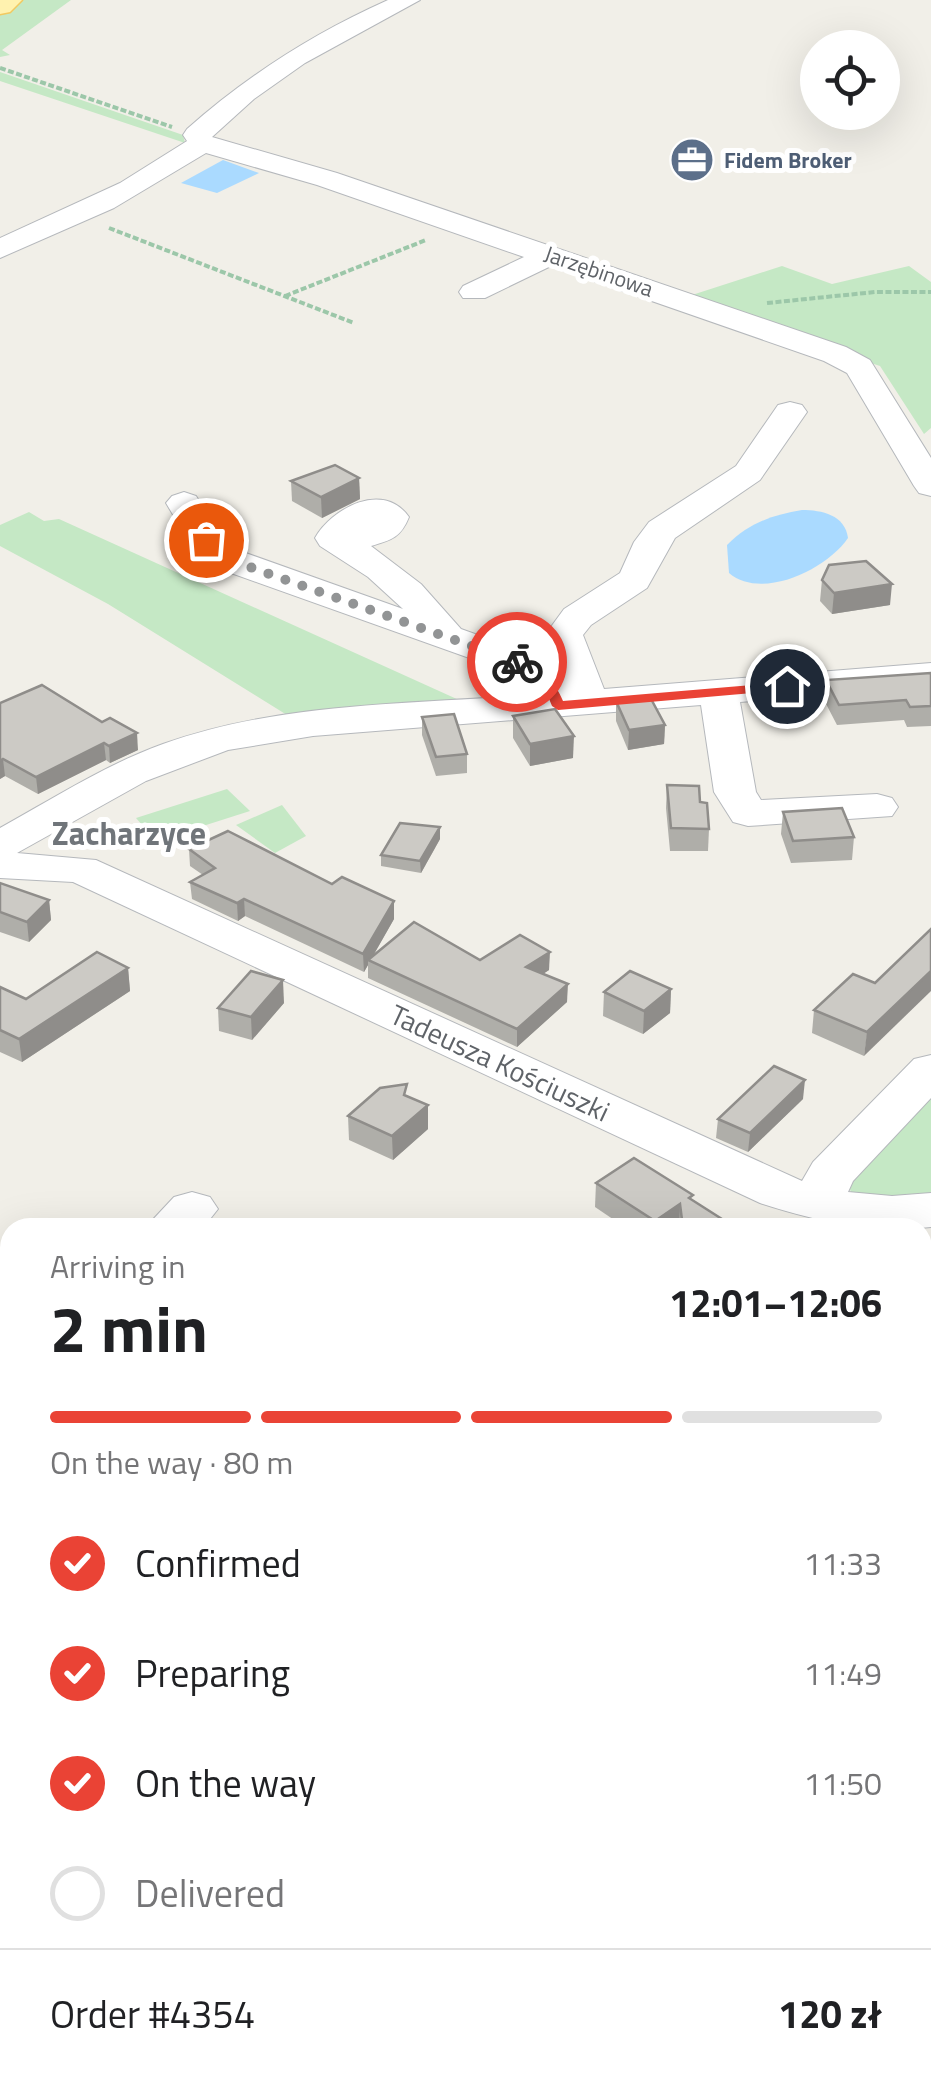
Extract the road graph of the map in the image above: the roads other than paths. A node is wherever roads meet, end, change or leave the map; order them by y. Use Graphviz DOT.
graph roads {
  1 [pos="8,0"];
  2 [pos="408,0"];
  3 [pos="0,6"];
  4 [pos="199,139"];
  5 [pos="0,249"];
  6 [pos="551,255"];
  7 [pos="474,292"];
  8 [pos="790,412"];
  9 [pos="918,439"];
  10 [pos="931,486"];
  11 [pos="184,502"];
  12 [pos="336,532"];
  13 [pos="446,634"];
  14 [pos="931,674"];
  15 [pos="719,692"];
  16 [pos="574,704"];
  17 [pos="80,802"];
  18 [pos="878,807"];
  19 [pos="0,845"];
  20 [pos="0,865"];
  21 [pos="81,869"];
  22 [pos="931,1070"];
  23 [pos="817,1204"];
  24 [pos="931,1210"];
  25 [pos="859,1218"];
  26 [pos="878,1218"];
  1 -- 3 [label="main road"];
  2 -- 4 [label="street"];
  4 -- 5 [label="street"];
  4 -- 6 [label="street, Jarzębinowa"];
  6 -- 7 [label="street"];
  6 -- 9 [label="street, Jarzębinowa"];
  8 -- 16 [label="street"];
  9 -- 10 [label="street, Jarzębinowa"];
  11 -- 13 [label="street"];
  12 -- 13 [label="street"];
  13 -- 16 [label="street"];
  14 -- 15 [label="street"];
  15 -- 16 [label="street"];
  15 -- 18 [label="street"];
  16 -- 17 [label="street"];
  17 -- 19 [label="street"];
  17 -- 21 [label="street"];
  20 -- 21 [label="street, Tadeusza Kościuszki"];
  21 -- 23 [label="street, Tadeusza Kościuszki"];
  22 -- 23 [label="street"];
  23 -- 25 [label="street, Tadeusza Kościuszki"];
  24 -- 26 [label="street, Tadeusza Kościuszki"];
}
